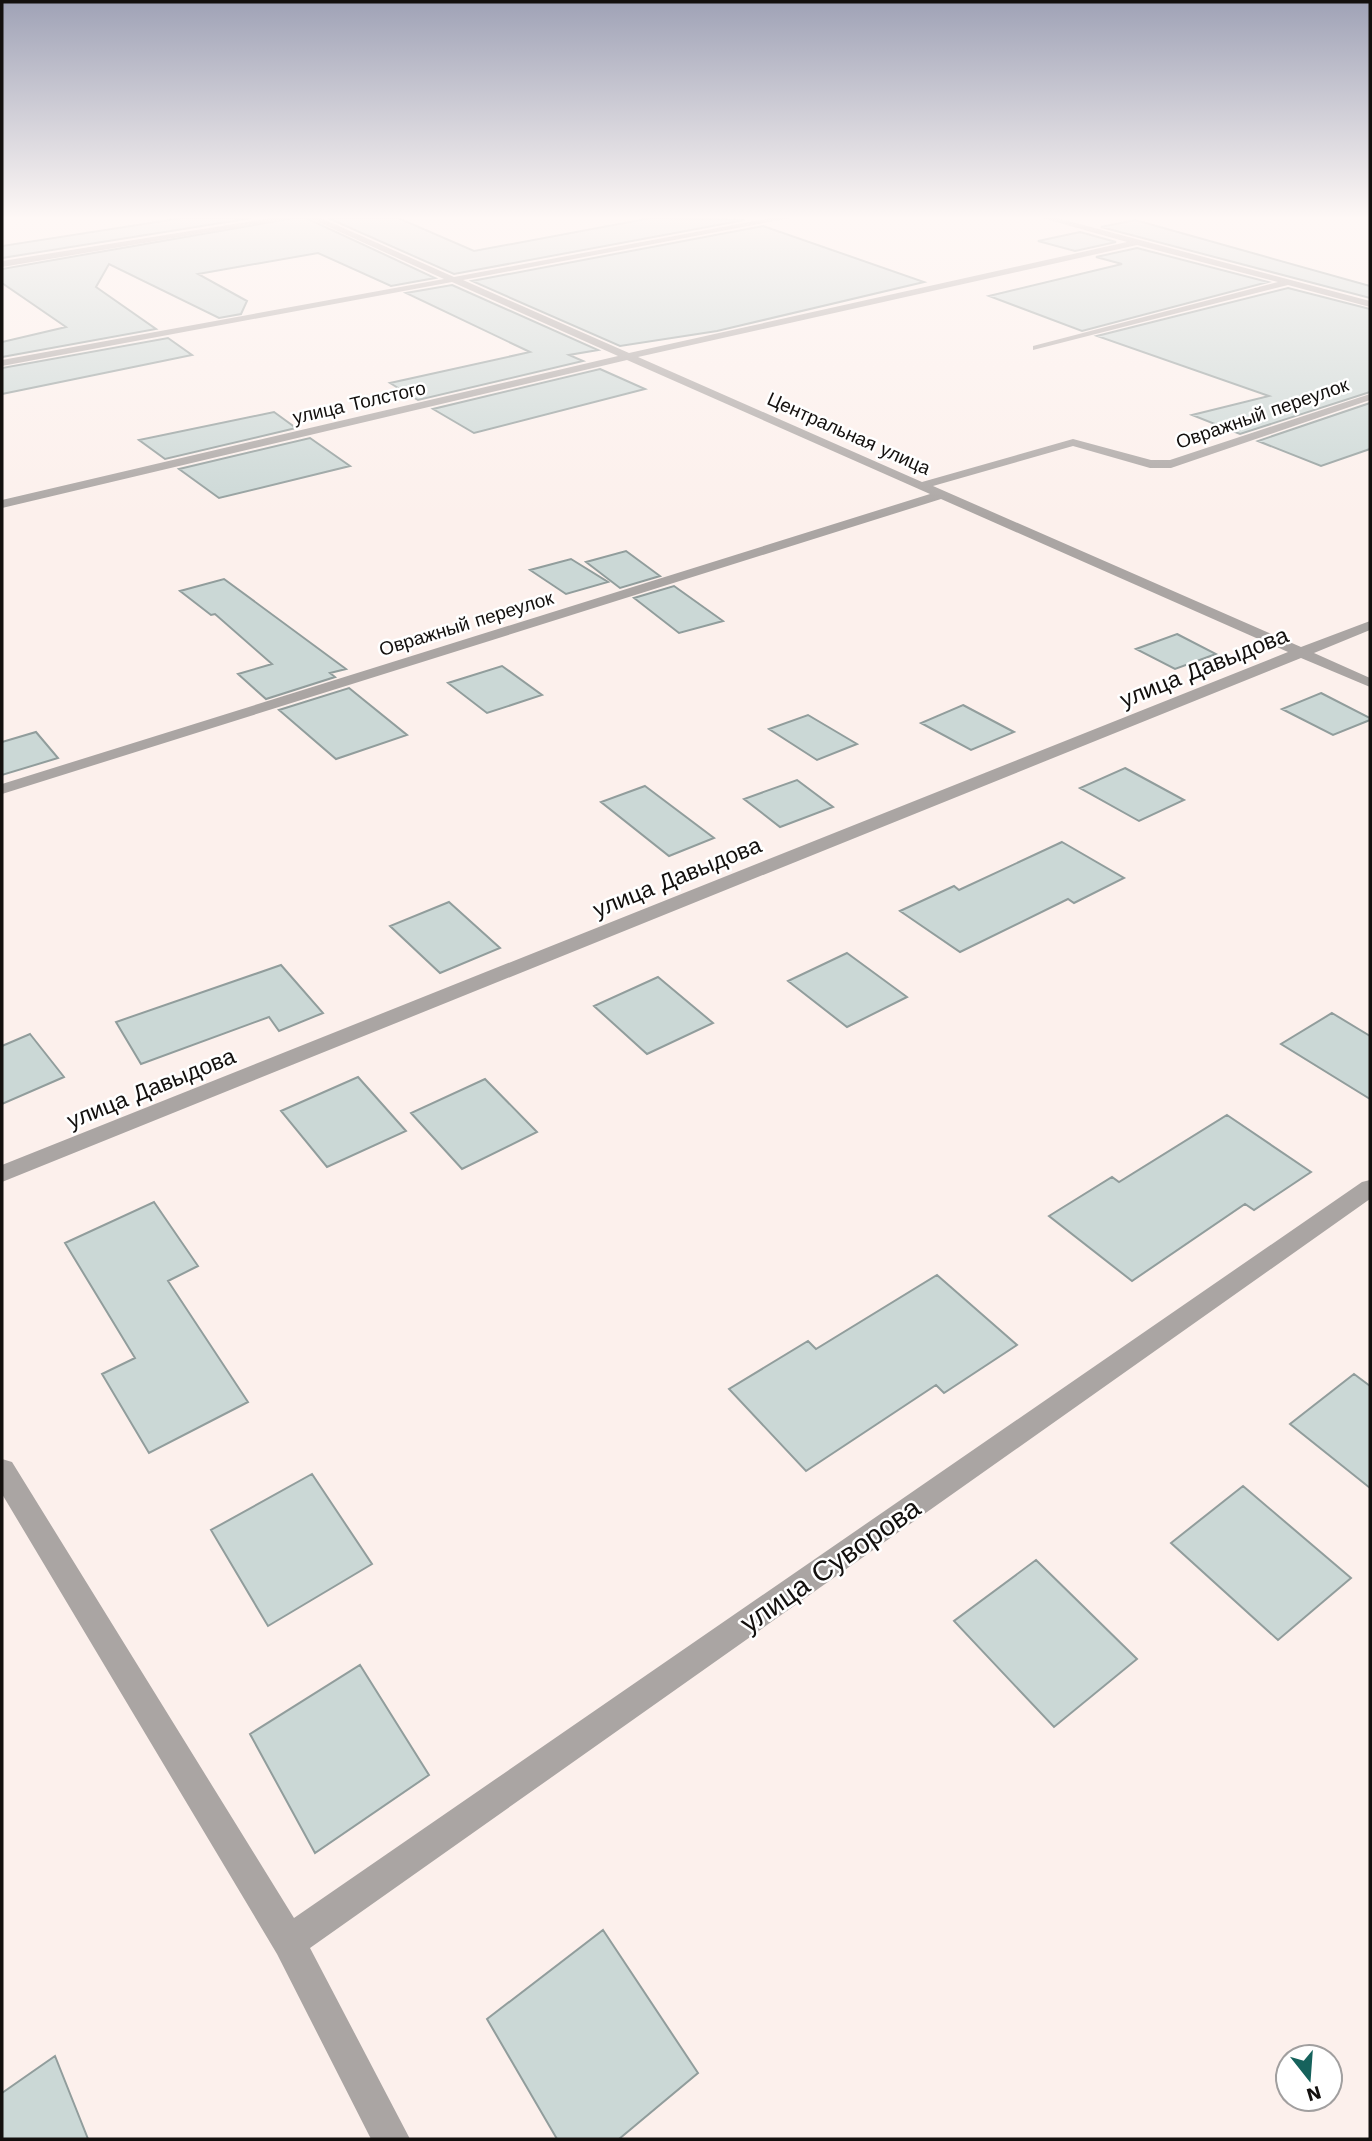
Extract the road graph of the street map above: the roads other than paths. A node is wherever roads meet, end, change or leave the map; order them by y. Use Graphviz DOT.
graph roads {
  1 [pos="244,318"];
  2 [pos="542,318"];
  3 [pos="800,318"];
  4 [pos="1151,318"];
  5 [pos="1037,348"];
  6 [pos="630,356"];
  7 [pos="2,363"];
  8 [pos="1370,397"];
  9 [pos="924,485"];
  10 [pos="943,494"];
  11 [pos="2,503"];
  12 [pos="1370,625"];
  13 [pos="1303,653"];
  14 [pos="1370,683"];
  15 [pos="2,789"];
  16 [pos="2,1174"];
  17 [pos="1370,1188"];
  18 [pos="2,1470"];
  19 [pos="289,1942"];
  20 [pos="391,2139"];
  1 -- 7 [label="street"];
  2 -- 6 [label="street, Центральная улица"];
  3 -- 6 [label="street, улица Толстого"];
  4 -- 5 [label="street"];
  6 -- 9 [label="street, Центральная улица"];
  6 -- 11 [label="street, улица Толстого"];
  8 -- 9 [label="street, Овражный переулок"];
  9 -- 10 [label="street, Центральная улица"];
  10 -- 13 [label="street, Центральная улица"];
  10 -- 15 [label="street, Овражный переулок"];
  12 -- 13 [label="street, улица Давыдова"];
  13 -- 14 [label="street, Центральная улица"];
  13 -- 16 [label="street, улица Давыдова"];
  17 -- 19 [label="street, улица Суворова"];
  18 -- 19 [label="street"];
  19 -- 20 [label="street"];
}
